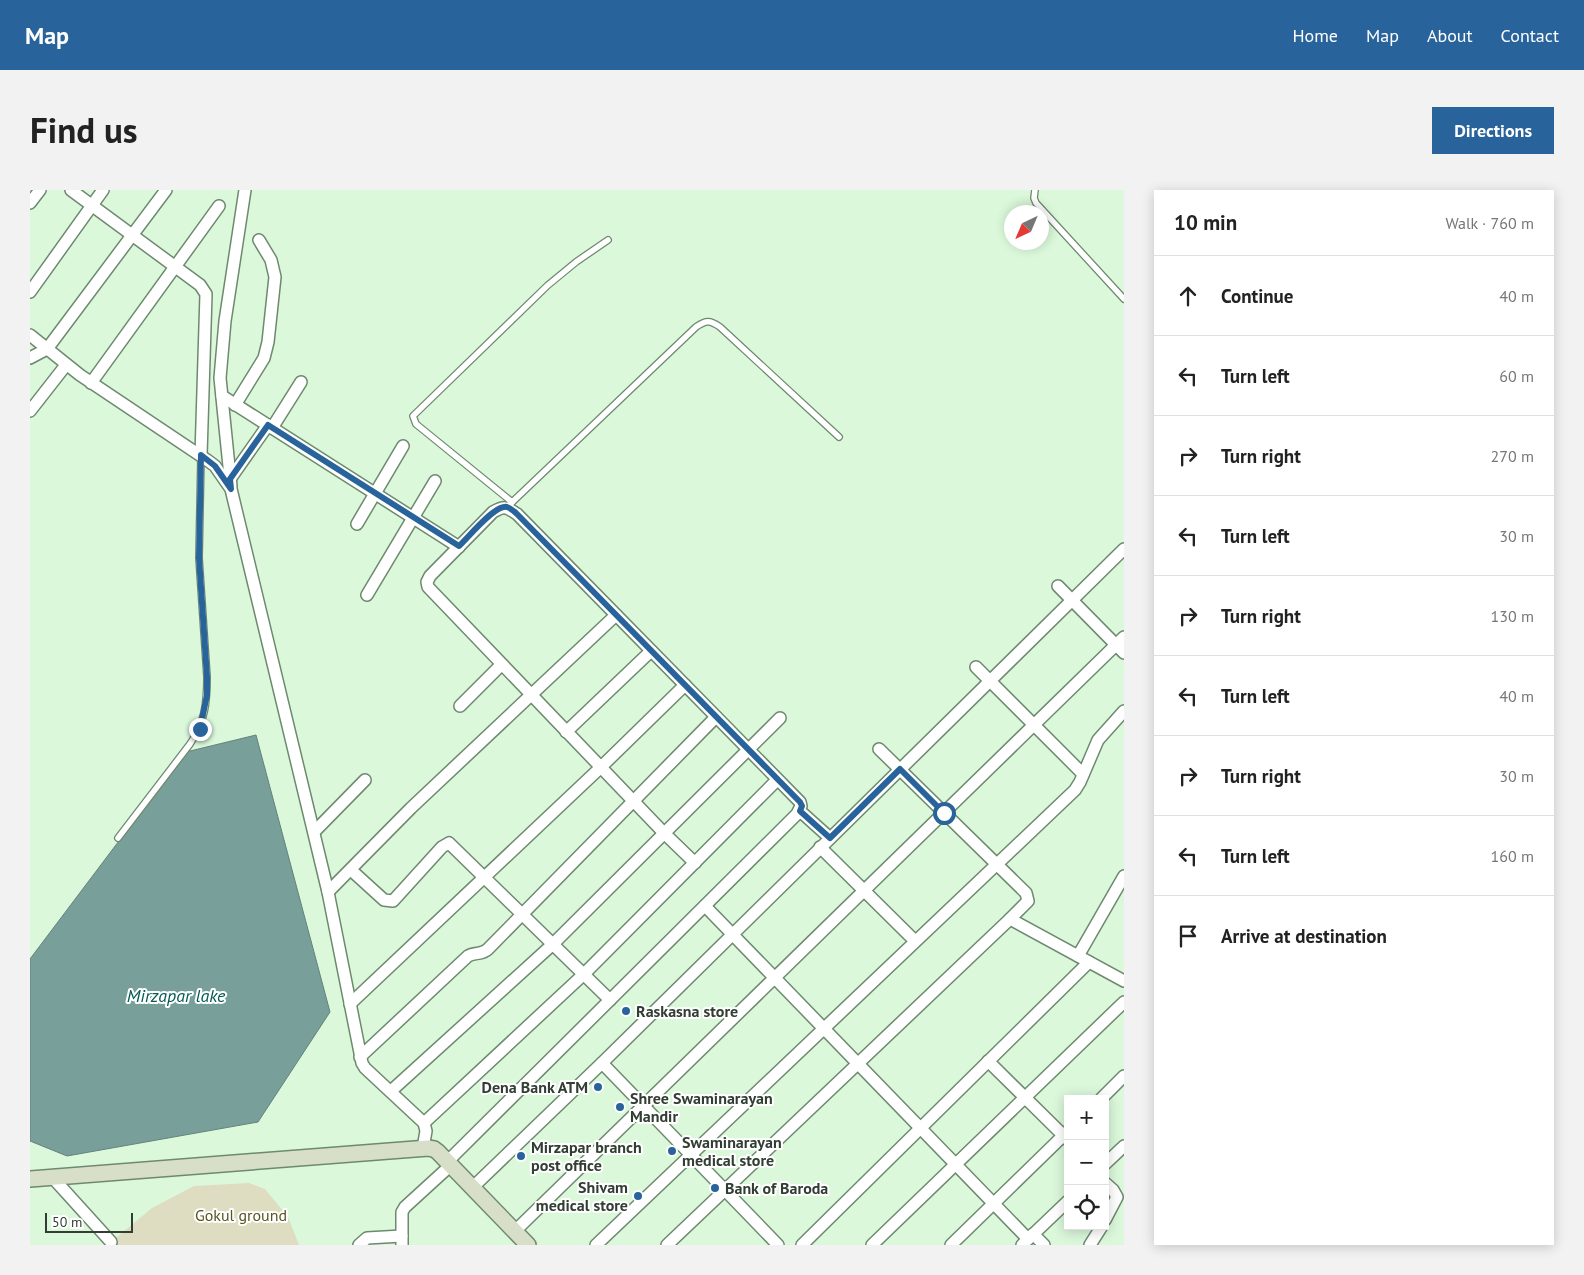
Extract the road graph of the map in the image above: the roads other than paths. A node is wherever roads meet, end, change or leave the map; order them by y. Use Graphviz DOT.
graph roads {
  1 [pos="40,190"];
  2 [pos="71,190"];
  3 [pos="103,190"];
  4 [pos="166,190"];
  5 [pos="245,190"];
  6 [pos="1035,190"];
  7 [pos="30,203"];
  8 [pos="92,206"];
  9 [pos="219,206"];
  10 [pos="131,235"];
  11 [pos="259,240"];
  12 [pos="608,240"];
  13 [pos="175,268"];
  14 [pos="30,292"];
  15 [pos="1124,299"];
  16 [pos="30,335"];
  17 [pos="47,349"];
  18 [pos="30,358"];
  19 [pos="66,365"];
  20 [pos="301,382"];
  21 [pos="91,383"];
  22 [pos="222,396"];
  23 [pos="235,404"];
  24 [pos="30,412"];
  25 [pos="270,426"];
  26 [pos="839,437"];
  27 [pos="403,446"];
  28 [pos="201,455"];
  29 [pos="435,481"];
  30 [pos="230,484"];
  31 [pos="375,493"];
  32 [pos="510,505"];
  33 [pos="413,517"];
  34 [pos="357,524"];
  35 [pos="459,546"];
  36 [pos="1124,549"];
  37 [pos="1058,586"];
  38 [pos="367,595"];
  39 [pos="1072,600"];
  40 [pos="616,614"];
  41 [pos="1121,645"];
  42 [pos="651,651"];
  43 [pos="501,666"];
  44 [pos="976,667"];
  45 [pos="990,680"];
  46 [pos="685,685"];
  47 [pos="531,696"];
  48 [pos="460,706"];
  49 [pos="1124,711"];
  50 [pos="716,717"];
  51 [pos="780,718"];
  52 [pos="1034,725"];
  53 [pos="566,732"];
  54 [pos="879,748"];
  55 [pos="748,750"];
  56 [pos="600,768"];
  57 [pos="900,769"];
  58 [pos="1083,774"];
  59 [pos="365,780"];
  60 [pos="777,780"];
  61 [pos="632,801"];
  62 [pos="800,811"];
  63 [pos="944,813"];
  64 [pos="314,832"];
  65 [pos="664,834"];
  66 [pos="118,838"];
  67 [pos="830,838"];
  68 [pos="820,847"];
  69 [pos="695,863"];
  70 [pos="996,864"];
  71 [pos="351,870"];
  72 [pos="1124,876"];
  73 [pos="485,877"];
  74 [pos="864,891"];
  75 [pos="328,892"];
  76 [pos="705,906"];
  77 [pos="523,914"];
  78 [pos="1010,919"];
  79 [pos="732,934"];
  80 [pos="915,941"];
  81 [pos="553,944"];
  82 [pos="1083,959"];
  83 [pos="584,974"];
  84 [pos="774,978"];
  85 [pos="1124,980"];
  86 [pos="610,1000"];
  87 [pos="1124,1002"];
  88 [pos="350,1004"];
  89 [pos="823,1028"];
  90 [pos="360,1057"];
  91 [pos="988,1061"];
  92 [pos="602,1063"];
  93 [pos="858,1064"];
  94 [pos="1124,1076"];
  95 [pos="391,1091"];
  96 [pos="1105,1095"];
  97 [pos="1025,1097"];
  98 [pos="643,1106"];
  99 [pos="424,1123"];
  100 [pos="920,1128"];
  101 [pos="1064,1133"];
  102 [pos="1064,1137"];
  103 [pos="1124,1146"];
  104 [pos="423,1148"];
  105 [pos="690,1154"];
  106 [pos="1109,1160"];
  107 [pos="449,1164"];
  108 [pos="956,1164"];
  109 [pos="53,1178"];
  110 [pos="30,1179"];
  111 [pos="1109,1187"];
  112 [pos="472,1188"];
  113 [pos="725,1190"];
  114 [pos="994,1204"];
  115 [pos="1064,1205"];
  116 [pos="1109,1213"];
  117 [pos="1099,1230"];
  118 [pos="515,1231"];
  119 [pos="1028,1239"];
  120 [pos="402,1241"];
  121 [pos="111,1242"];
  122 [pos="359,1245"];
  123 [pos="528,1245"];
  124 [pos="596,1245"];
  125 [pos="667,1245"];
  126 [pos="778,1245"];
  127 [pos="802,1245"];
  128 [pos="872,1245"];
  129 [pos="951,1245"];
  130 [pos="1044,1245"];
  131 [pos="1090,1245"];
  1 -- 7 [label="street"];
  2 -- 8 [label="street"];
  3 -- 8 [label="street"];
  4 -- 10 [label="street"];
  5 -- 22 [label="street"];
  6 -- 15 [label="lane"];
  8 -- 10 [label="street"];
  8 -- 14 [label="street"];
  9 -- 13 [label="street"];
  10 -- 13 [label="street"];
  10 -- 17 [label="street"];
  11 -- 23 [label="street"];
  12 -- 32 [label="lane"];
  13 -- 21 [label="street"];
  13 -- 28 [label="street"];
  16 -- 17 [label="street"];
  17 -- 18 [label="street"];
  17 -- 19 [label="street"];
  19 -- 21 [label="street"];
  19 -- 24 [label="street"];
  20 -- 25 [label="street"];
  21 -- 28 [label="street"];
  22 -- 23 [label="street"];
  22 -- 30 [label="street"];
  23 -- 25 [label="street"];
  25 -- 30 [label="street"];
  25 -- 31 [label="street"];
  26 -- 32 [label="lane"];
  27 -- 31 [label="street"];
  28 -- 30 [label="street"];
  28 -- 66 [label="lane"];
  29 -- 33 [label="street"];
  30 -- 64 [label="street"];
  31 -- 33 [label="street"];
  31 -- 34 [label="street"];
  32 -- 35 [label="street"];
  32 -- 40 [label="street"];
  33 -- 35 [label="street"];
  33 -- 38 [label="street"];
  35 -- 43 [label="street"];
  36 -- 39 [label="street"];
  37 -- 39 [label="street"];
  39 -- 41 [label="street"];
  39 -- 45 [label="street"];
  40 -- 42 [label="street"];
  40 -- 47 [label="street"];
  41 -- 52 [label="street"];
  42 -- 46 [label="street"];
  42 -- 53 [label="street"];
  43 -- 47 [label="street"];
  43 -- 48 [label="street"];
  44 -- 45 [label="street"];
  45 -- 52 [label="street"];
  45 -- 57 [label="street"];
  46 -- 50 [label="street"];
  46 -- 56 [label="street"];
  47 -- 53 [label="street"];
  47 -- 71 [label="street"];
  49 -- 58 [label="street"];
  50 -- 55 [label="street"];
  50 -- 61 [label="street"];
  51 -- 55 [label="street"];
  52 -- 58 [label="street"];
  52 -- 63 [label="street"];
  53 -- 56 [label="street"];
  54 -- 57 [label="street"];
  55 -- 60 [label="street"];
  55 -- 65 [label="street"];
  56 -- 61 [label="street"];
  56 -- 73 [label="street"];
  57 -- 63 [label="street"];
  57 -- 67 [label="street"];
  58 -- 70 [label="street"];
  59 -- 64 [label="street"];
  60 -- 62 [label="street"];
  60 -- 69 [label="street"];
  61 -- 65 [label="street"];
  61 -- 77 [label="street"];
  62 -- 67 [label="street"];
  62 -- 76 [label="street"];
  63 -- 70 [label="street"];
  63 -- 74 [label="street"];
  64 -- 75 [label="street"];
  65 -- 69 [label="street"];
  65 -- 81 [label="street"];
  67 -- 68 [label="street"];
  68 -- 74 [label="street"];
  68 -- 79 [label="street"];
  69 -- 83 [label="street"];
  70 -- 78 [label="street"];
  70 -- 80 [label="street"];
  71 -- 73 [label="street"];
  71 -- 75 [label="street"];
  72 -- 82 [label="street"];
  73 -- 77 [label="street"];
  73 -- 88 [label="street"];
  74 -- 80 [label="street"];
  74 -- 84 [label="street"];
  75 -- 88 [label="street"];
  76 -- 79 [label="street"];
  76 -- 86 [label="street"];
  77 -- 81 [label="street"];
  77 -- 90 [label="street"];
  78 -- 82 [label="street"];
  78 -- 93 [label="street"];
  79 -- 84 [label="street"];
  79 -- 92 [label="street"];
  80 -- 89 [label="street"];
  81 -- 83 [label="street"];
  81 -- 95 [label="street"];
  82 -- 85 [label="street"];
  82 -- 91 [label="street"];
  83 -- 86 [label="street"];
  83 -- 99 [label="street"];
  84 -- 89 [label="street"];
  84 -- 98 [label="street"];
  86 -- 107 [label="street"];
  87 -- 97 [label="street"];
  88 -- 90 [label="street"];
  89 -- 93 [label="street"];
  89 -- 105 [label="street"];
  90 -- 95 [label="street"];
  91 -- 97 [label="street"];
  91 -- 100 [label="street"];
  92 -- 98 [label="street"];
  92 -- 112 [label="street"];
  93 -- 100 [label="street"];
  93 -- 113 [label="street"];
  94 -- 96 [label="street"];
  95 -- 99 [label="street"];
  97 -- 101 [label="street"];
  97 -- 108 [label="street"];
  98 -- 105 [label="street"];
  98 -- 118 [label="street"];
  99 -- 104 [label="street"];
  100 -- 108 [label="street"];
  100 -- 127 [label="street"];
  102 -- 114 [label="street"];
  103 -- 106 [label="street"];
  104 -- 107 [label="street"];
  104 -- 109 [label="street"];
  105 -- 113 [label="street"];
  105 -- 124 [label="street"];
  107 -- 112 [label="street"];
  107 -- 120 [label="street"];
  108 -- 114 [label="street"];
  108 -- 128 [label="street"];
  109 -- 110 [label="street"];
  109 -- 121 [label="street"];
  111 -- 116 [label="street"];
  112 -- 118 [label="street"];
  113 -- 125 [label="street"];
  113 -- 126 [label="street"];
  114 -- 119 [label="street"];
  114 -- 129 [label="street"];
  115 -- 119 [label="street"];
  117 -- 131 [label="street"];
  118 -- 123 [label="street"];
  119 -- 130 [label="street"];
  120 -- 122 [label="street"];
}
